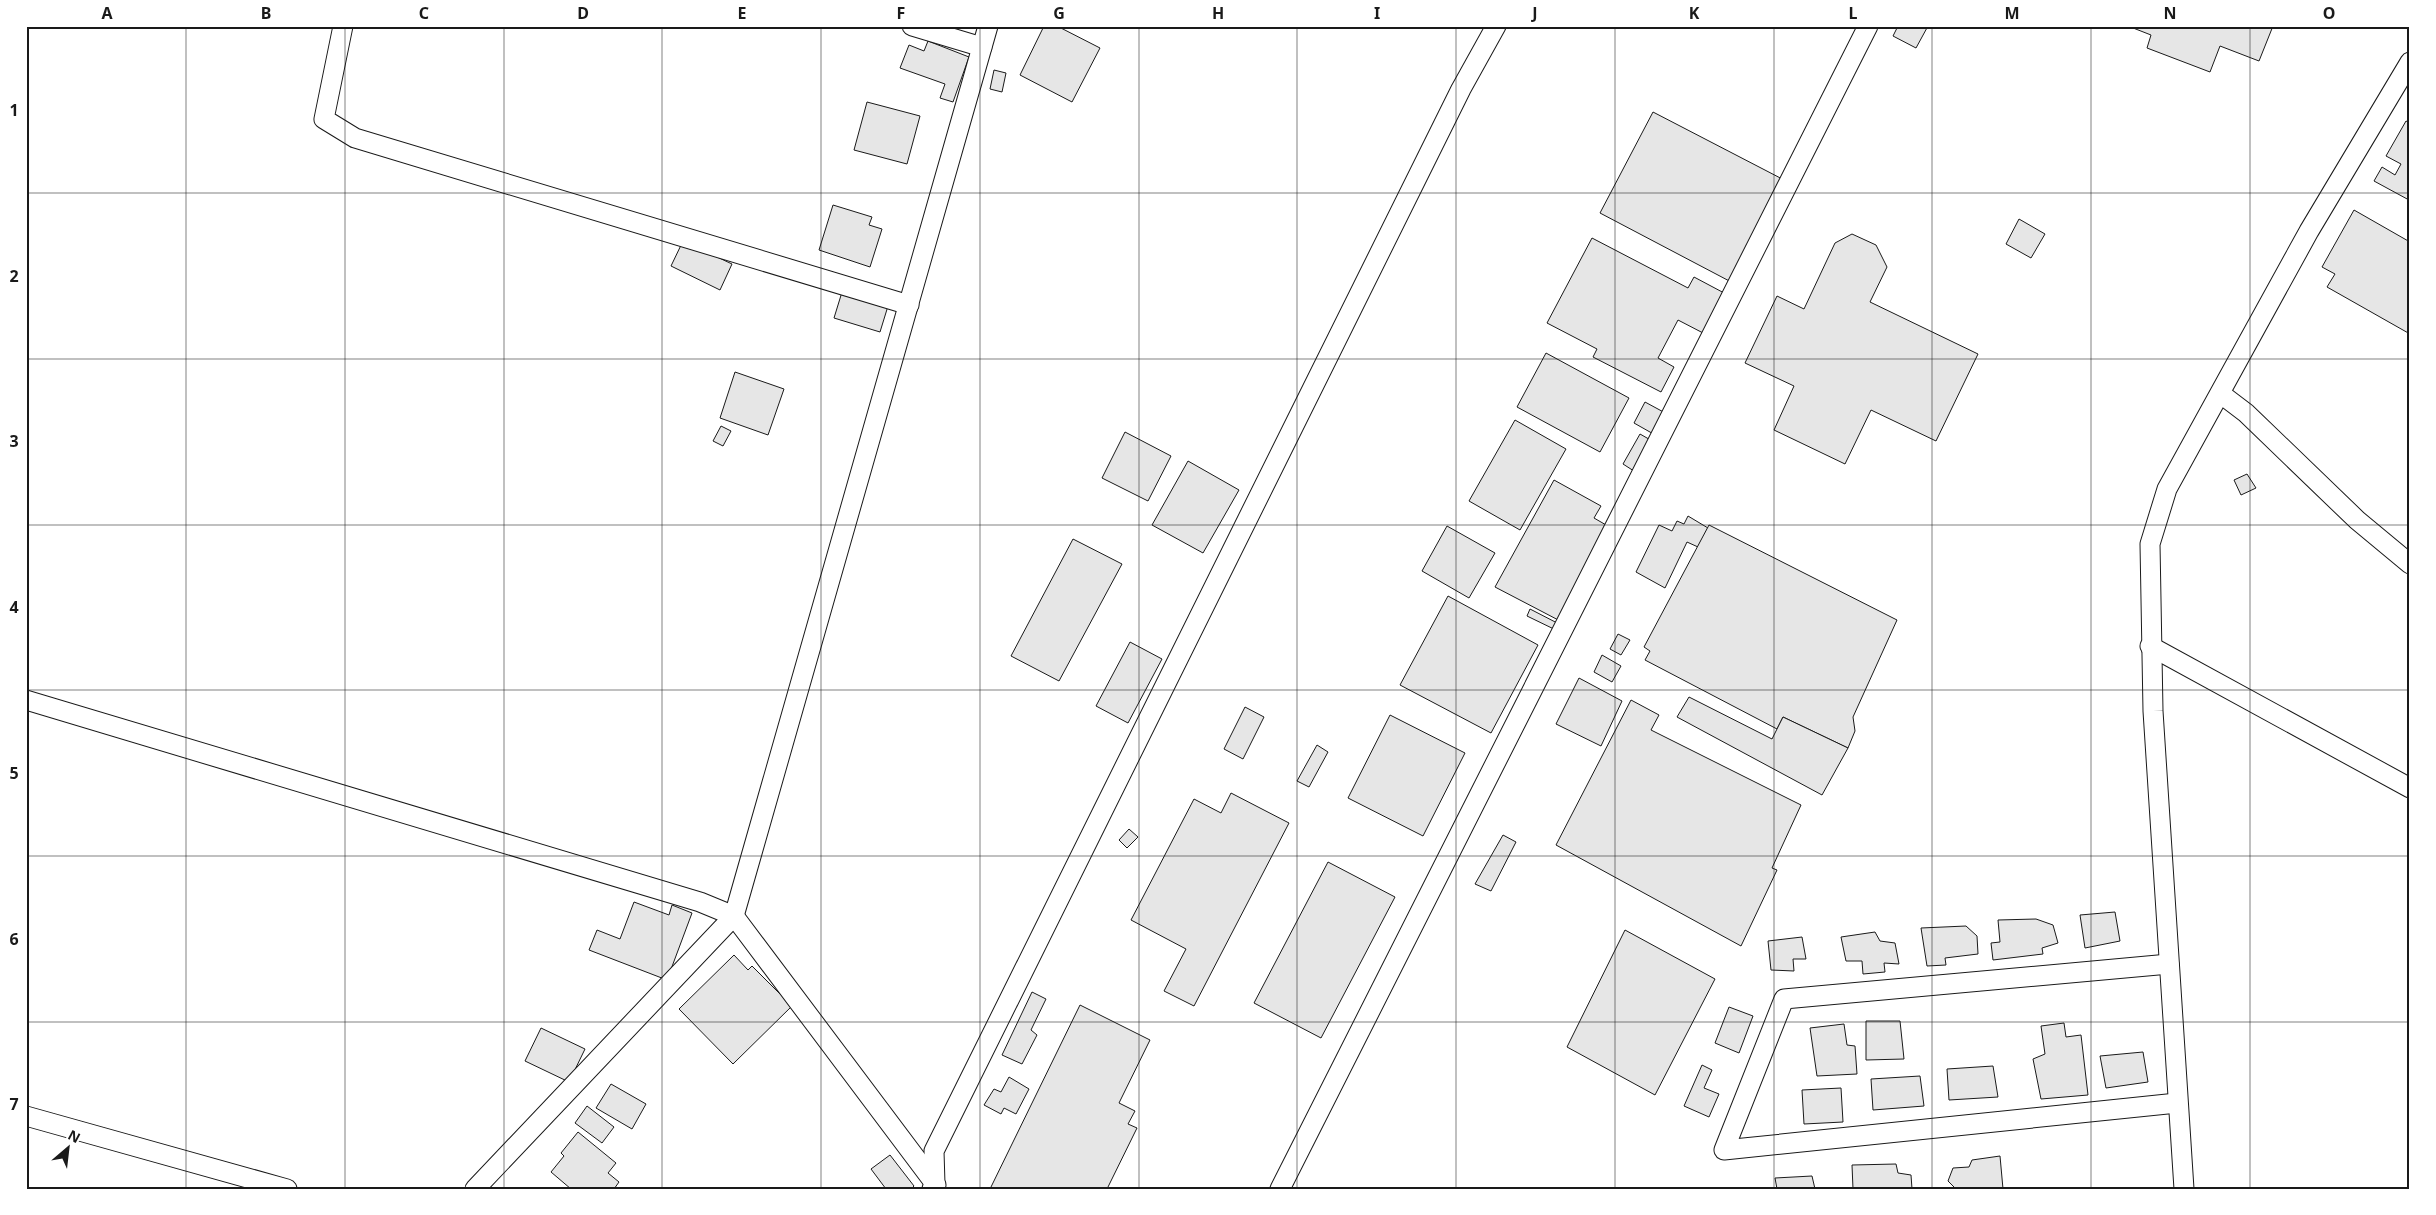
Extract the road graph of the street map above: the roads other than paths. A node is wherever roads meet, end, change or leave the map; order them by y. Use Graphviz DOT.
graph roads {
  1 [pos="343,26"];
  2 [pos="912,26"];
  3 [pos="988,26"];
  4 [pos="1496,26"];
  5 [pos="1868,26"];
  6 [pos="982,47"];
  7 [pos="2410,62"];
  8 [pos="909,305"];
  9 [pos="2221,394"];
  10 [pos="2410,564"];
  11 [pos="2150,646"];
  12 [pos="26,700"];
  13 [pos="2410,788"];
  14 [pos="734,916"];
  15 [pos="2168,964"];
  16 [pos="2177,1103"];
  17 [pos="26,1116"];
  18 [pos="935,1187"];
  19 [pos="287,1189"];
  20 [pos="475,1189"];
  21 [pos="1280,1189"];
  22 [pos="2184,1189"];
  1 -- 8 [label="street"];
  2 -- 6 [label="street"];
  3 -- 6 [label="street"];
  4 -- 18 [label="street"];
  5 -- 21 [label="street"];
  6 -- 8 [label="street"];
  7 -- 9 [label="street"];
  8 -- 14 [label="street"];
  9 -- 10 [label="street"];
  9 -- 11 [label="street"];
  11 -- 13 [label="street"];
  11 -- 15 [label="street"];
  12 -- 14 [label="street"];
  14 -- 18 [label="street"];
  14 -- 20 [label="street"];
  15 -- 16 [label="street"];
  15 -- 16 [label="street"];
  16 -- 22 [label="street"];
  17 -- 19 [label="street"];
}
